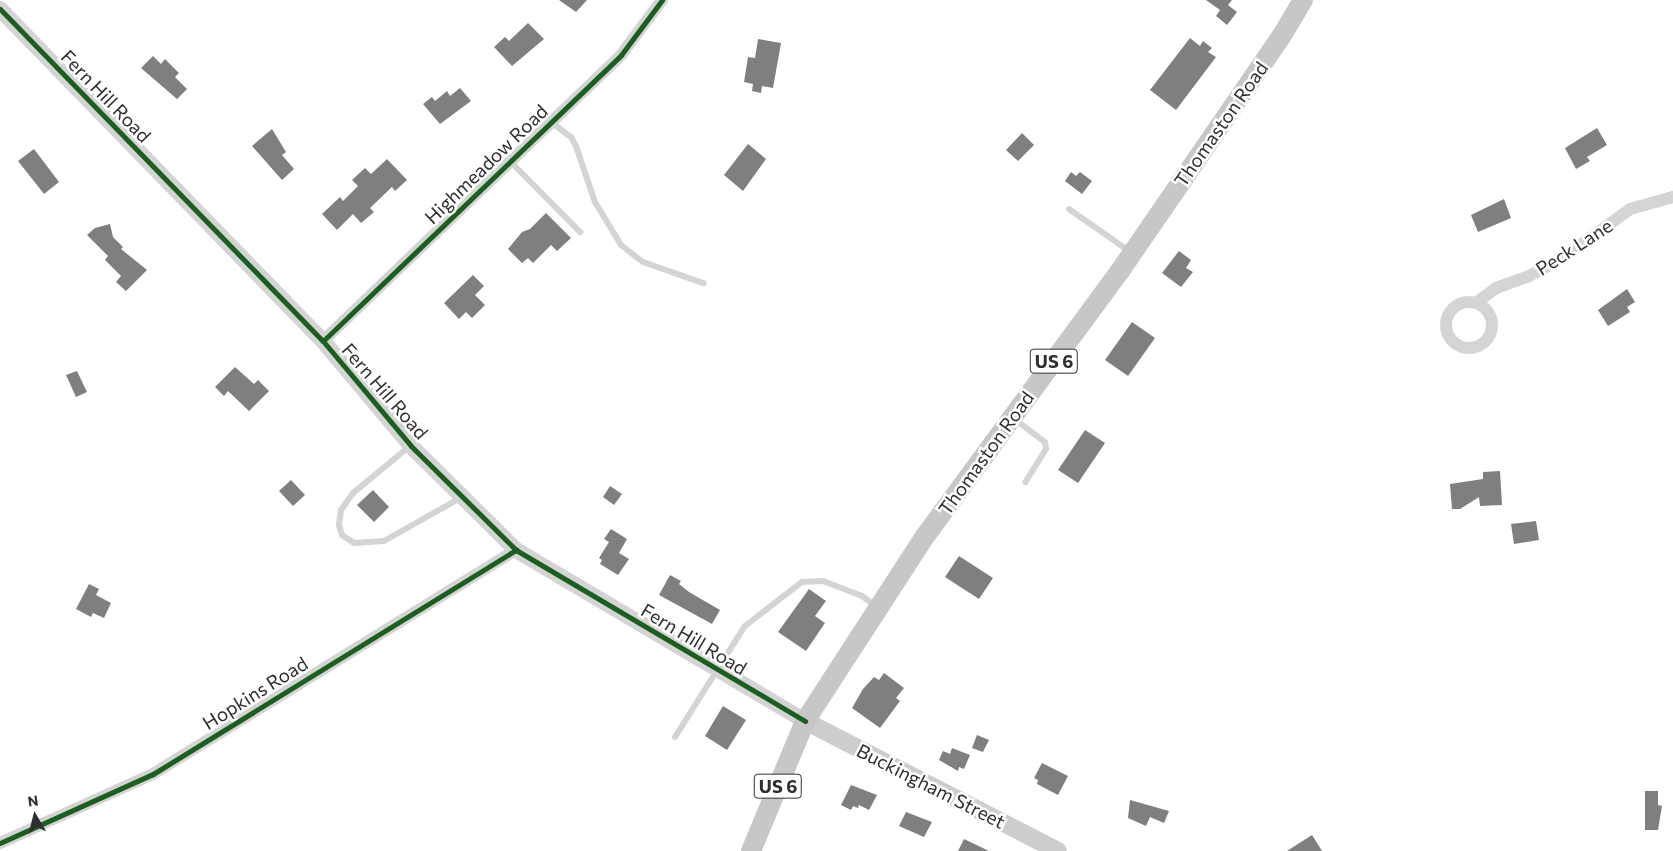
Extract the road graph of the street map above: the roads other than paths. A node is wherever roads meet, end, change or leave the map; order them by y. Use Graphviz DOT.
graph roads {
  1 [pos="662,0"];
  2 [pos="1303,0"];
  3 [pos="0,8"];
  4 [pos="551,122"];
  5 [pos="510,161"];
  6 [pos="1673,196"];
  7 [pos="1068,209"];
  8 [pos="580,232"];
  9 [pos="1132,253"];
  10 [pos="704,283"];
  11 [pos="1477,302"];
  12 [pos="323,341"];
  13 [pos="1012,417"];
  14 [pos="411,446"];
  15 [pos="1025,482"];
  16 [pos="462,497"];
  17 [pos="516,550"];
  18 [pos="879,608"];
  19 [pos="719,671"];
  20 [pos="804,721"];
  21 [pos="675,738"];
  22 [pos="0,843"];
  23 [pos="751,851"];
  24 [pos="1058,851"];
  1 -- 4 [label="street, Highmeadow Road"];
  2 -- 9 [label="main road, Thomaston Road / US 6"];
  3 -- 12 [label="street, Fern Hill Road"];
  4 -- 5 [label="street, Highmeadow Road"];
  4 -- 10 [label="lane"];
  5 -- 8 [label="lane"];
  5 -- 12 [label="street, Highmeadow Road"];
  6 -- 11 [label="street, Peck Lane"];
  7 -- 9 [label="lane"];
  9 -- 13 [label="main road, Thomaston Road / US 6"];
  12 -- 14 [label="street, Fern Hill Road"];
  13 -- 15 [label="lane"];
  13 -- 18 [label="main road, Thomaston Road / US 6"];
  14 -- 16 [label="street, Fern Hill Road"];
  14 -- 16 [label="lane"];
  16 -- 17 [label="street, Fern Hill Road"];
  17 -- 19 [label="street, Fern Hill Road"];
  17 -- 22 [label="street, Hopkins Road"];
  18 -- 19 [label="lane"];
  18 -- 20 [label="main road, Thomaston Road / US 6"];
  19 -- 20 [label="street, Fern Hill Road"];
  19 -- 21 [label="lane"];
  20 -- 23 [label="main road, Thomaston Road / US 6"];
  20 -- 24 [label="main road, Buckingham Street"];
}
